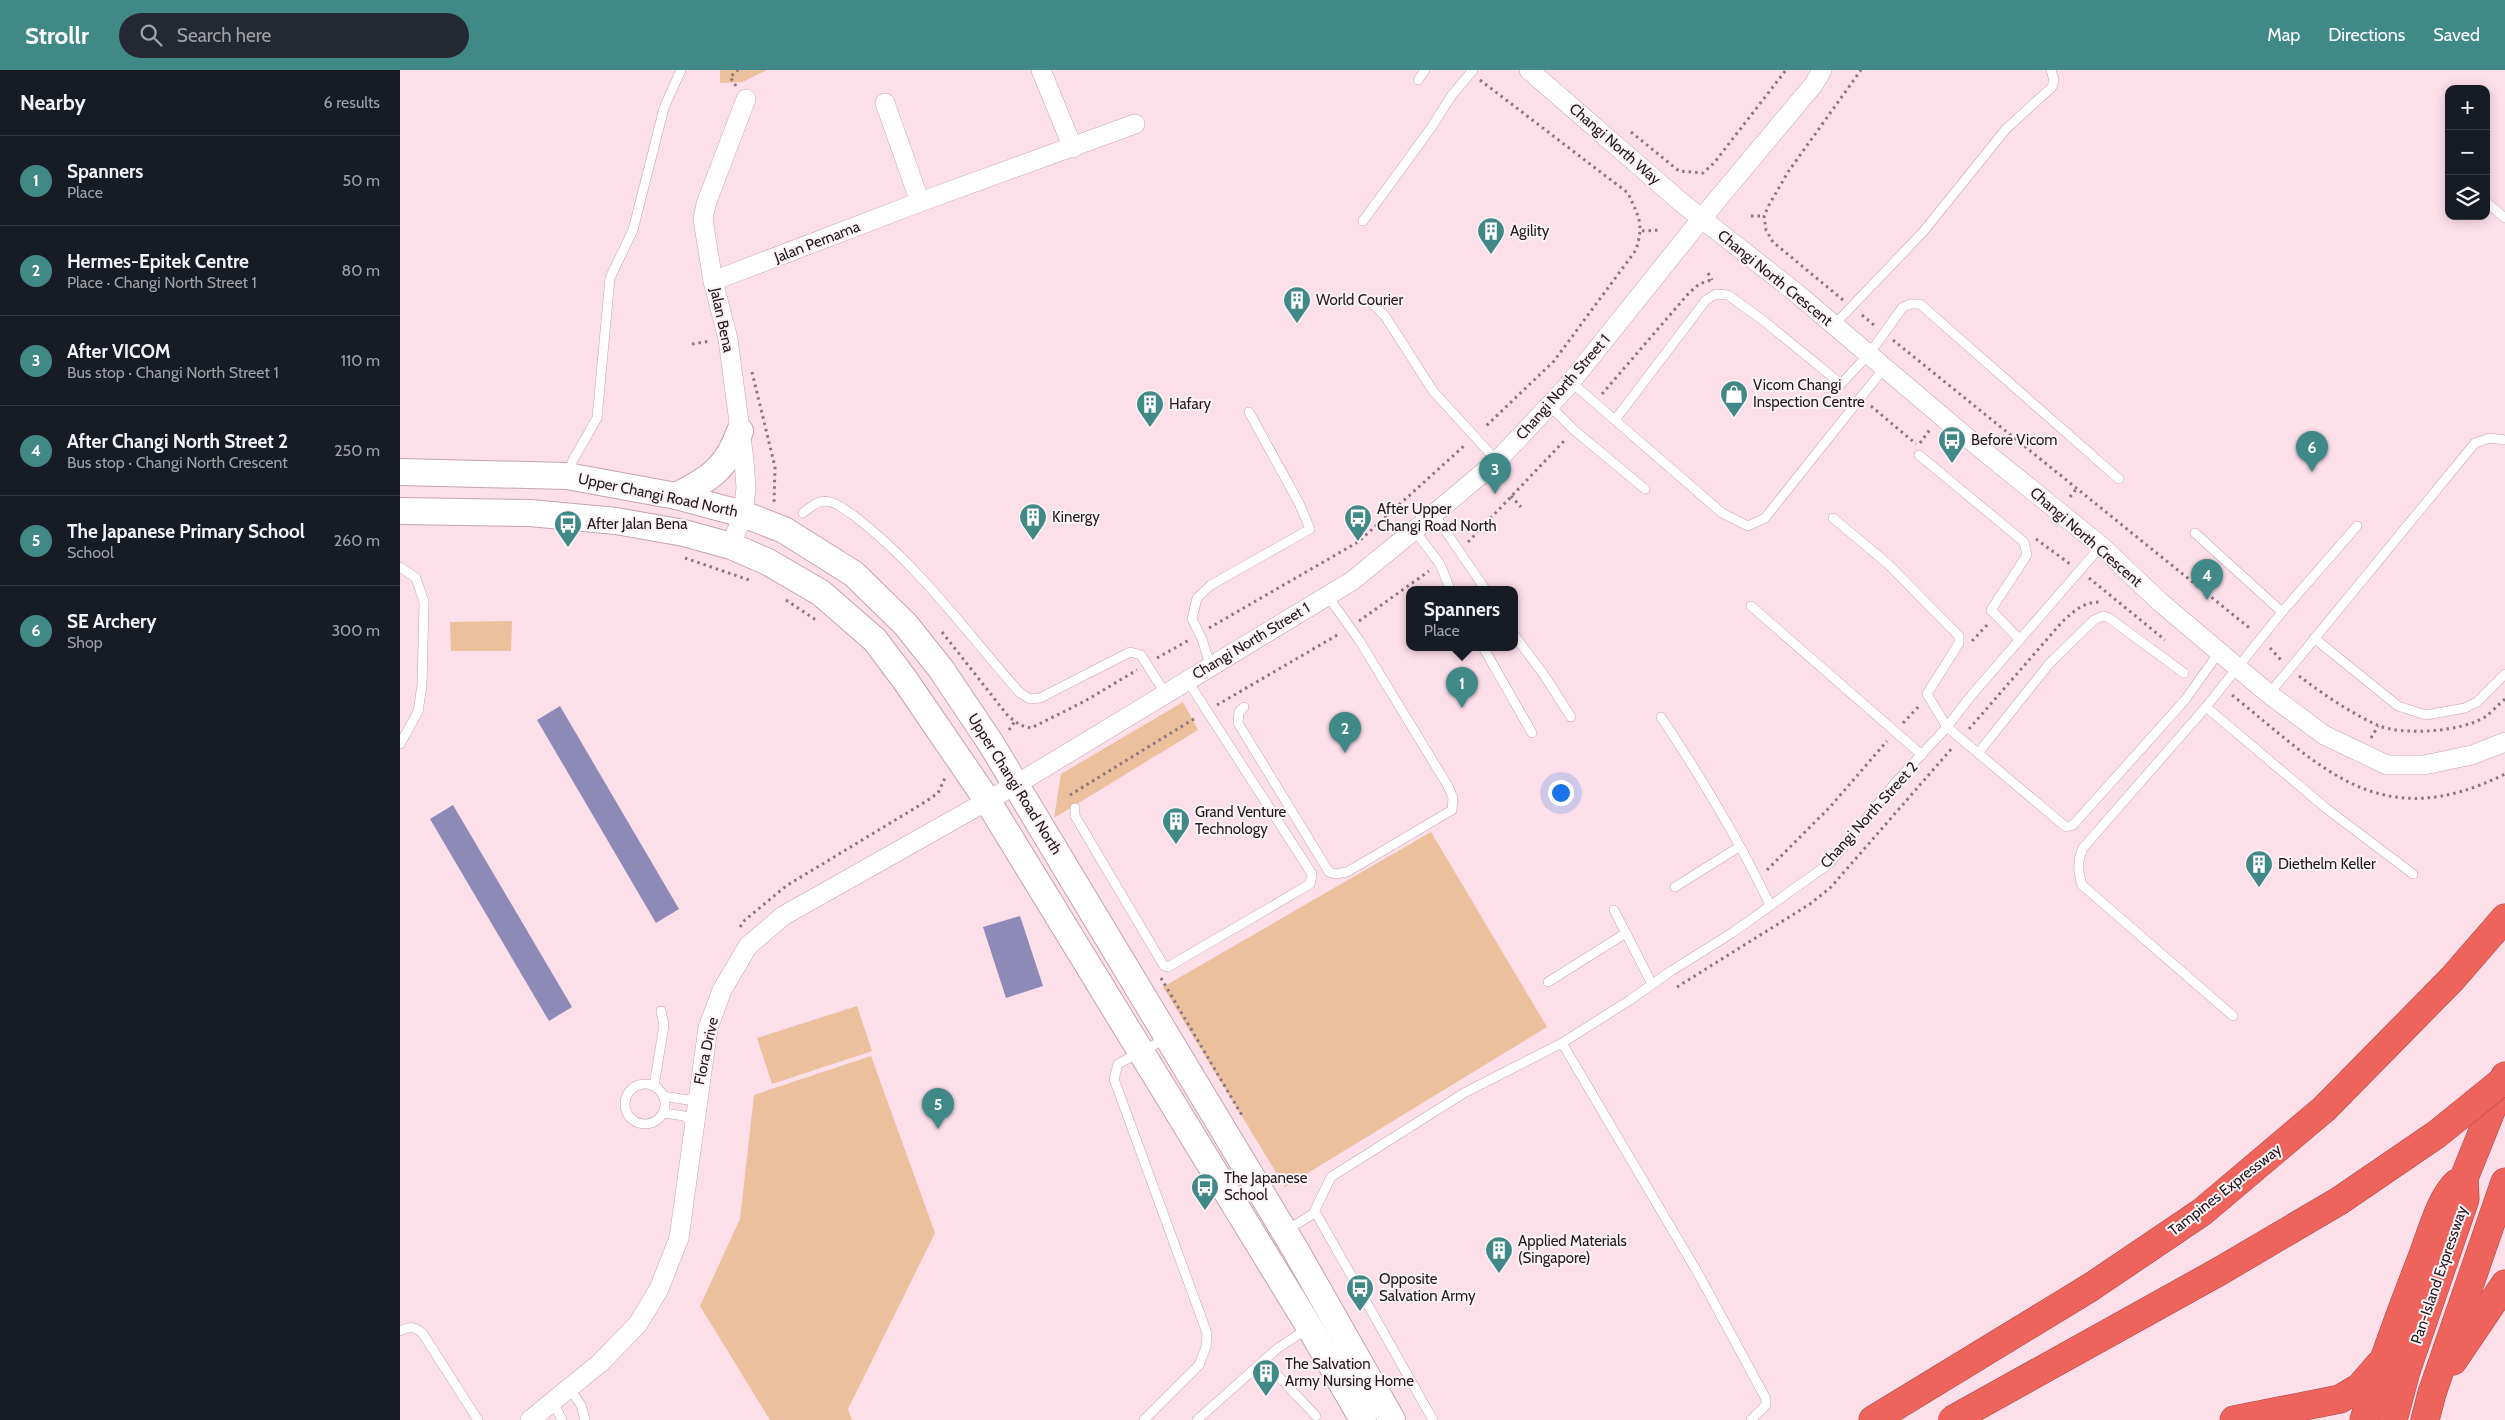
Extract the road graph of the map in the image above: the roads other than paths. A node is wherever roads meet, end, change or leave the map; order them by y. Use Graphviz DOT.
graph roads {
  1 [pos="681,70"];
  2 [pos="1041,70"];
  3 [pos="1425,70"];
  4 [pos="1473,70"];
  5 [pos="1529,70"];
  6 [pos="1822,70"];
  7 [pos="2051,70"];
  8 [pos="1418,80"];
  9 [pos="746,99"];
  10 [pos="885,102"];
  11 [pos="1135,124"];
  12 [pos="1073,148"];
  13 [pos="920,202"];
  14 [pos="2490,205"];
  15 [pos="1702,218"];
  16 [pos="2505,218"];
  17 [pos="1363,221"];
  18 [pos="713,281"];
  19 [pos="1372,303"];
  20 [pos="1833,325"];
  21 [pos="1869,354"];
  22 [pos="1885,367"];
  23 [pos="1571,382"];
  24 [pos="1549,405"];
  25 [pos="1249,412"];
  26 [pos="1615,420"];
  27 [pos="740,431"];
  28 [pos="2505,440"];
  29 [pos="1919,455"];
  30 [pos="1497,461"];
  31 [pos="400,472"];
  32 [pos="568,476"];
  33 [pos="2119,478"];
  34 [pos="1646,489"];
  35 [pos="676,496"];
  36 [pos="400,511"];
  37 [pos="803,512"];
  38 [pos="743,514"];
  39 [pos="1434,514"];
  40 [pos="1833,518"];
  41 [pos="2357,526"];
  42 [pos="1414,530"];
  43 [pos="2195,533"];
  44 [pos="731,546"];
  45 [pos="2101,546"];
  46 [pos="400,567"];
  47 [pos="1449,586"];
  48 [pos="1483,586"];
  49 [pos="1327,595"];
  50 [pos="1751,606"];
  51 [pos="2282,612"];
  52 [pos="2314,638"];
  53 [pos="1518,640"];
  54 [pos="2020,640"];
  55 [pos="1485,651"];
  56 [pos="2220,651"];
  57 [pos="1210,665"];
  58 [pos="2238,666"];
  59 [pos="2184,673"];
  60 [pos="2505,674"];
  61 [pos="1187,679"];
  62 [pos="1165,692"];
  63 [pos="2269,694"];
  64 [pos="1244,707"];
  65 [pos="2206,707"];
  66 [pos="1661,716"];
  67 [pos="1571,717"];
  68 [pos="1947,726"];
  69 [pos="1532,733"];
  70 [pos="2505,742"];
  71 [pos="400,744"];
  72 [pos="1979,752"];
  73 [pos="1922,755"];
  74 [pos="1017,784"];
  75 [pos="988,800"];
  76 [pos="1075,808"];
  77 [pos="1739,847"];
  78 [pos="2413,874"];
  79 [pos="1675,887"];
  80 [pos="1770,905"];
  81 [pos="1614,910"];
  82 [pos="2505,918"];
  83 [pos="1626,933"];
  84 [pos="1548,982"];
  85 [pos="1652,984"];
  86 [pos="660,1012"];
  87 [pos="2233,1016"];
  88 [pos="1168,1038"];
  89 [pos="1562,1043"];
  90 [pos="1140,1050"];
  91 [pos="2505,1078"];
  92 [pos="654,1086"];
  93 [pos="698,1095"];
  94 [pos="663,1096"];
  95 [pos="663,1112"];
  96 [pos="694,1126"];
  97 [pos="2464,1178"];
  98 [pos="2505,1182"];
  99 [pos="1313,1214"];
  100 [pos="1285,1232"];
  101 [pos="2505,1284"];
  102 [pos="1310,1328"];
  103 [pos="400,1331"];
  104 [pos="1264,1361"];
  105 [pos="2382,1362"];
  106 [pos="569,1388"];
  107 [pos="2432,1394"];
  108 [pos="552,1402"];
  109 [pos="1316,1416"];
  110 [pos="478,1420"];
  111 [pos="530,1420"];
  112 [pos="562,1420"];
  113 [pos="585,1420"];
  114 [pos="1144,1420"];
  115 [pos="1197,1420"];
  116 [pos="1363,1420"];
  117 [pos="1392,1420"];
  118 [pos="1432,1420"];
  119 [pos="1751,1420"];
  120 [pos="1873,1420"];
  121 [pos="1952,1420"];
  122 [pos="2234,1420"];
  123 [pos="2364,1420"];
  124 [pos="2393,1420"];
  125 [pos="2425,1420"];
  1 -- 32 [label="lane"];
  2 -- 12 [label="street"];
  3 -- 8 [label="lane"];
  4 -- 17 [label="lane"];
  5 -- 15 [label="street, Changi North Way"];
  6 -- 15 [label="street, Changi North Street 1"];
  7 -- 20 [label="lane"];
  9 -- 18 [label="street, Jalan Bena"];
  10 -- 13 [label="street"];
  11 -- 12 [label="street, Jalan Pernama"];
  12 -- 13 [label="street, Jalan Pernama"];
  13 -- 18 [label="street, Jalan Pernama"];
  14 -- 16 [label="lane"];
  15 -- 20 [label="street, Changi North Crescent"];
  15 -- 23 [label="street, Changi North Street 1"];
  18 -- 27 [label="street, Jalan Bena"];
  19 -- 30 [label="lane"];
  20 -- 21 [label="street, Changi North Crescent"];
  21 -- 22 [label="street, Changi North Crescent"];
  21 -- 26 [label="lane"];
  21 -- 33 [label="lane"];
  22 -- 26 [label="lane"];
  22 -- 45 [label="street, Changi North Crescent"];
  23 -- 24 [label="street, Changi North Street 1"];
  23 -- 26 [label="lane"];
  24 -- 30 [label="street, Changi North Street 1"];
  24 -- 34 [label="lane"];
  25 -- 57 [label="lane"];
  27 -- 35 [label="street"];
  27 -- 38 [label="street, Jalan Bena"];
  28 -- 52 [label="lane"];
  29 -- 54 [label="lane"];
  30 -- 39 [label="street, Changi North Street 1"];
  31 -- 32 [label="street, Upper Changi Road North"];
  32 -- 35 [label="street, Upper Changi Road North"];
  35 -- 38 [label="street, Upper Changi Road North"];
  36 -- 44 [label="street"];
  37 -- 62 [label="lane"];
  38 -- 44 [label="street, Jalan Bena"];
  38 -- 74 [label="street, Upper Changi Road North"];
  39 -- 42 [label="street, Changi North Street 1"];
  39 -- 48 [label="lane"];
  40 -- 68 [label="lane"];
  41 -- 51 [label="lane"];
  42 -- 47 [label="lane"];
  42 -- 49 [label="street, Changi North Street 1"];
  43 -- 51 [label="lane"];
  44 -- 75 [label="street"];
  45 -- 54 [label="lane, Changi North Street 2"];
  45 -- 56 [label="street, Changi North Crescent"];
  46 -- 71 [label="lane"];
  49 -- 57 [label="street, Changi North Street 1"];
  49 -- 64 [label="lane"];
  50 -- 73 [label="lane"];
  51 -- 58 [label="lane"];
  52 -- 60 [label="lane"];
  52 -- 63 [label="lane"];
  53 -- 67 [label="lane"];
  54 -- 68 [label="lane, Changi North Street 2"];
  55 -- 69 [label="lane"];
  56 -- 58 [label="street, Changi North Crescent"];
  56 -- 72 [label="lane"];
  57 -- 61 [label="street, Changi North Street 1"];
  58 -- 63 [label="street, Changi North Crescent"];
  58 -- 65 [label="lane"];
  59 -- 72 [label="lane"];
  61 -- 62 [label="street, Changi North Street 1"];
  61 -- 76 [label="lane"];
  62 -- 74 [label="street, Changi North Street 1"];
  63 -- 70 [label="street, Changi North Crescent"];
  65 -- 78 [label="lane"];
  65 -- 87 [label="lane"];
  66 -- 77 [label="lane"];
  68 -- 72 [label="lane"];
  68 -- 73 [label="lane, Changi North Street 2"];
  73 -- 80 [label="lane, Changi North Street 2"];
  74 -- 75 [label="street, Flora Drive"];
  74 -- 88 [label="street, Upper Changi Road North"];
  75 -- 90 [label="street"];
  75 -- 93 [label="street, Flora Drive"];
  77 -- 79 [label="lane"];
  77 -- 80 [label="lane"];
  80 -- 85 [label="lane, Changi North Street 2"];
  81 -- 83 [label="lane"];
  82 -- 120 [label="highway, Tampines Expressway"];
  83 -- 84 [label="lane"];
  83 -- 85 [label="lane"];
  85 -- 89 [label="lane, Changi North Street 2"];
  86 -- 92 [label="lane"];
  88 -- 90 [label="lane"];
  88 -- 100 [label="street, Upper Changi Road North"];
  89 -- 99 [label="lane, Changi North Street 2"];
  89 -- 119 [label="lane"];
  90 -- 102 [label="street"];
  90 -- 114 [label="lane"];
  91 -- 97 [label="highway, Pan-Island Expressway"];
  91 -- 121 [label="highway, bridge"];
  92 -- 94 [label="lane"];
  92 -- 95 [label="lane"];
  93 -- 94 [label="lane"];
  93 -- 96 [label="street, Flora Drive"];
  94 -- 95 [label="lane"];
  95 -- 96 [label="lane"];
  96 -- 106 [label="street, Flora Drive"];
  97 -- 105 [label="highway"];
  97 -- 124 [label="highway, Pan-Island Expressway"];
  98 -- 107 [label="highway, Pan-Island Expressway"];
  99 -- 100 [label="lane"];
  99 -- 118 [label="lane"];
  100 -- 117 [label="street, Upper Changi Road North"];
  101 -- 107 [label="highway"];
  102 -- 104 [label="lane"];
  102 -- 116 [label="street"];
  103 -- 110 [label="lane"];
  104 -- 109 [label="lane"];
  104 -- 115 [label="lane"];
  105 -- 122 [label="highway"];
  105 -- 123 [label="highway"];
  106 -- 108 [label="street, Flora Drive"];
  106 -- 113 [label="lane"];
  107 -- 125 [label="highway, Pan-Island Expressway"];
  108 -- 111 [label="street, Flora Drive"];
  108 -- 112 [label="lane"];
}
